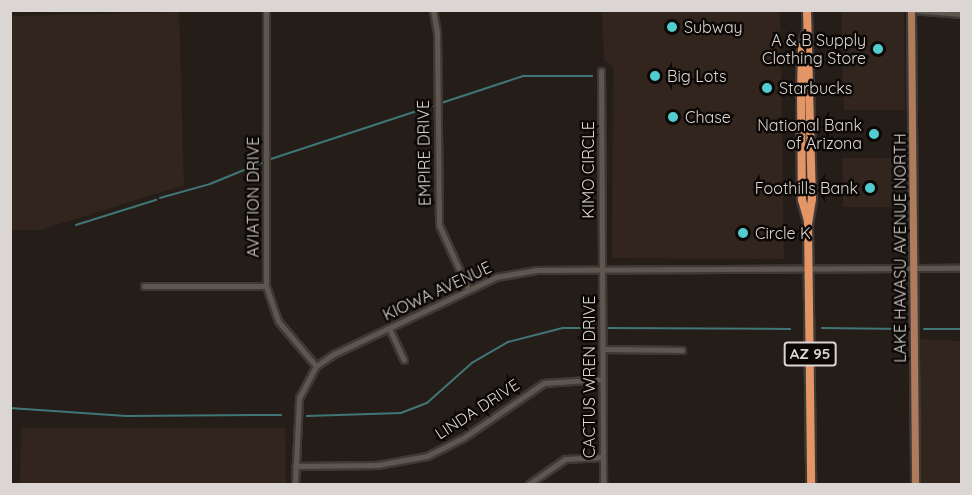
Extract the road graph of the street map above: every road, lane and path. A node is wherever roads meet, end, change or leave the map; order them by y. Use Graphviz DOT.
graph roads {
  1 [pos="266,10"];
  2 [pos="433,10"];
  3 [pos="807,10"];
  4 [pos="911,10"];
  5 [pos="962,14"];
  6 [pos="601,71"];
  7 [pos="962,268"];
  8 [pos="602,269"];
  9 [pos="915,269"];
  10 [pos="808,270"];
  11 [pos="144,286"];
  12 [pos="267,286"];
  13 [pos="468,289"];
  14 [pos="389,328"];
  15 [pos="603,348"];
  16 [pos="682,350"];
  17 [pos="404,360"];
  18 [pos="316,366"];
  19 [pos="602,379"];
  20 [pos="603,457"];
  21 [pos="295,466"];
  22 [pos="295,484"];
  23 [pos="529,484"];
  24 [pos="603,484"];
  25 [pos="811,484"];
  26 [pos="915,484"];
  1 -- 12 [label="street, AVIATION DRIVE"];
  2 -- 13 [label="street, EMPIRE DRIVE"];
  3 -- 10 [label="highway, AZ 95"];
  4 -- 5 [label="street"];
  4 -- 9 [label="main road, LAKE HAVASU AVENUE NORTH"];
  6 -- 8 [label="street, KIMO CIRCLE"];
  7 -- 9 [label="street, KIOWA AVENUE"];
  8 -- 10 [label="street, KIOWA AVENUE"];
  8 -- 13 [label="street, KIOWA AVENUE"];
  8 -- 15 [label="street, CACTUS WREN DRIVE"];
  9 -- 10 [label="street, KIOWA AVENUE"];
  9 -- 26 [label="main road, LAKE HAVASU AVENUE NORTH"];
  10 -- 25 [label="highway, AZ 95"];
  11 -- 12 [label="street"];
  12 -- 18 [label="street, AVIATION DRIVE"];
  13 -- 14 [label="street, KIOWA AVENUE"];
  14 -- 17 [label="street"];
  14 -- 18 [label="street, KIOWA AVENUE"];
  15 -- 16 [label="street"];
  15 -- 19 [label="street, CACTUS WREN DRIVE"];
  18 -- 21 [label="street"];
  19 -- 20 [label="street, CACTUS WREN DRIVE"];
  19 -- 21 [label="street, LINDA DRIVE"];
  20 -- 23 [label="street"];
  20 -- 24 [label="street, CACTUS WREN DRIVE"];
  21 -- 22 [label="street"];
}
